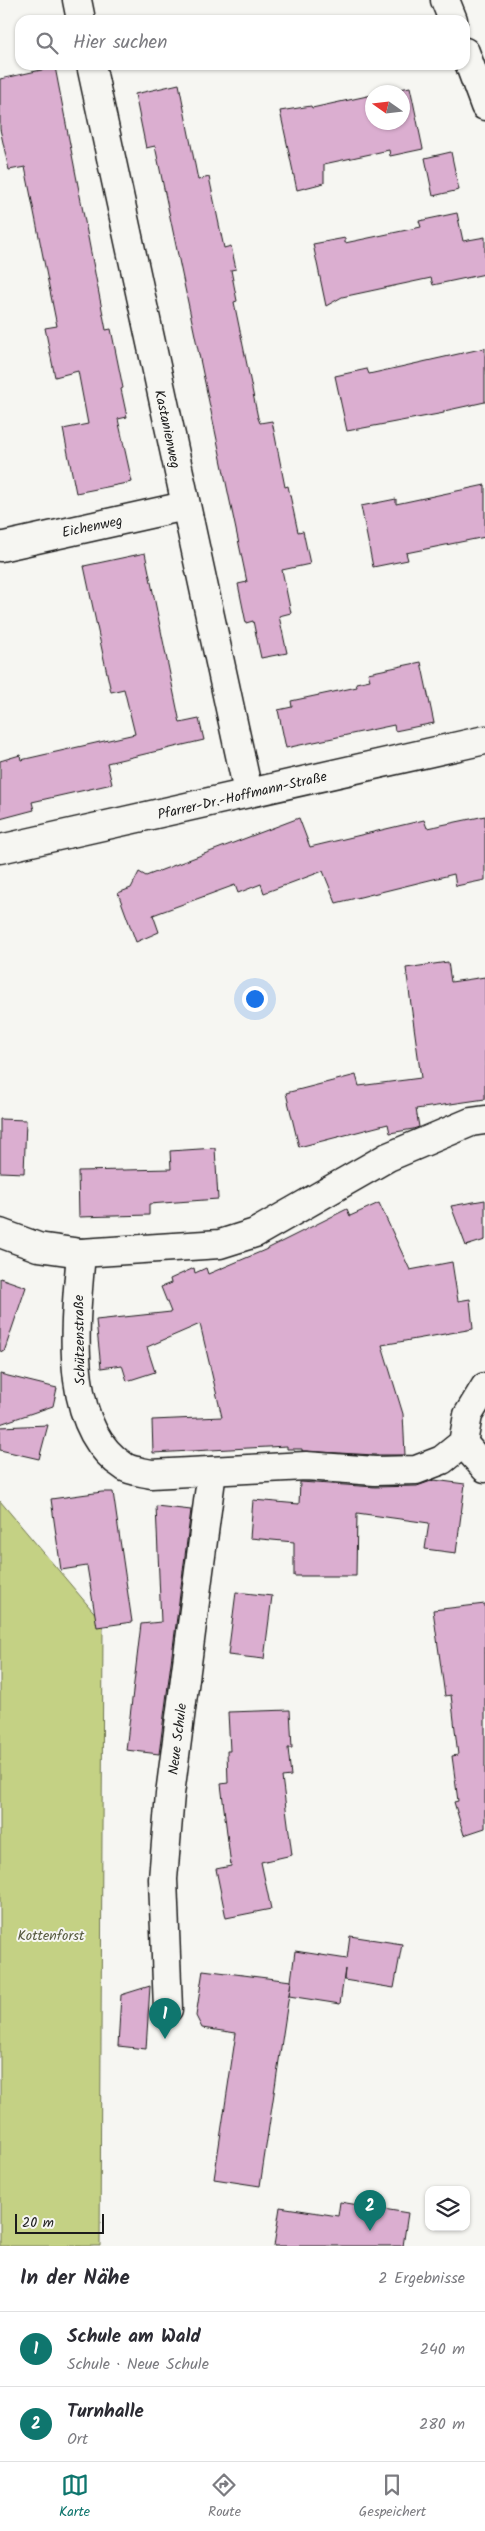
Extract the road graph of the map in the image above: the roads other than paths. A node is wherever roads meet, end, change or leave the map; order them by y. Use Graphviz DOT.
graph roads {
  1 [pos="77,0"];
  2 [pos="445,0"];
  3 [pos="80,15"];
  4 [pos="451,15"];
  5 [pos="470,66"];
  6 [pos="92,70"];
  7 [pos="485,106"];
  8 [pos="185,506"];
  9 [pos="0,547"];
  10 [pos="485,740"];
  11 [pos="248,792"];
  12 [pos="0,849"];
  13 [pos="485,1120"];
  14 [pos="0,1233"];
  15 [pos="81,1253"];
  16 [pos="485,1387"];
  17 [pos="463,1443"];
  18 [pos="485,1468"];
  19 [pos="212,1471"];
  20 [pos="168,2010"];
  1 -- 3 [label="street"];
  2 -- 4 [label="street"];
  5 -- 7 [label="street"];
  6 -- 8 [label="street, Kastanienweg"];
  8 -- 9 [label="street, Eichenweg"];
  8 -- 11 [label="street, Kastanienweg"];
  10 -- 11 [label="street, Pfarrer-Dr.-Hoffmann-Straße"];
  11 -- 12 [label="street, Pfarrer-Dr.-Hoffmann-Straße"];
  13 -- 15 [label="street"];
  14 -- 15 [label="street"];
  15 -- 19 [label="street, Schützenstraße"];
  16 -- 17 [label="street"];
  17 -- 18 [label="street"];
  17 -- 19 [label="street, Schützenstraße"];
  19 -- 20 [label="street, Neue Schule"];
}
